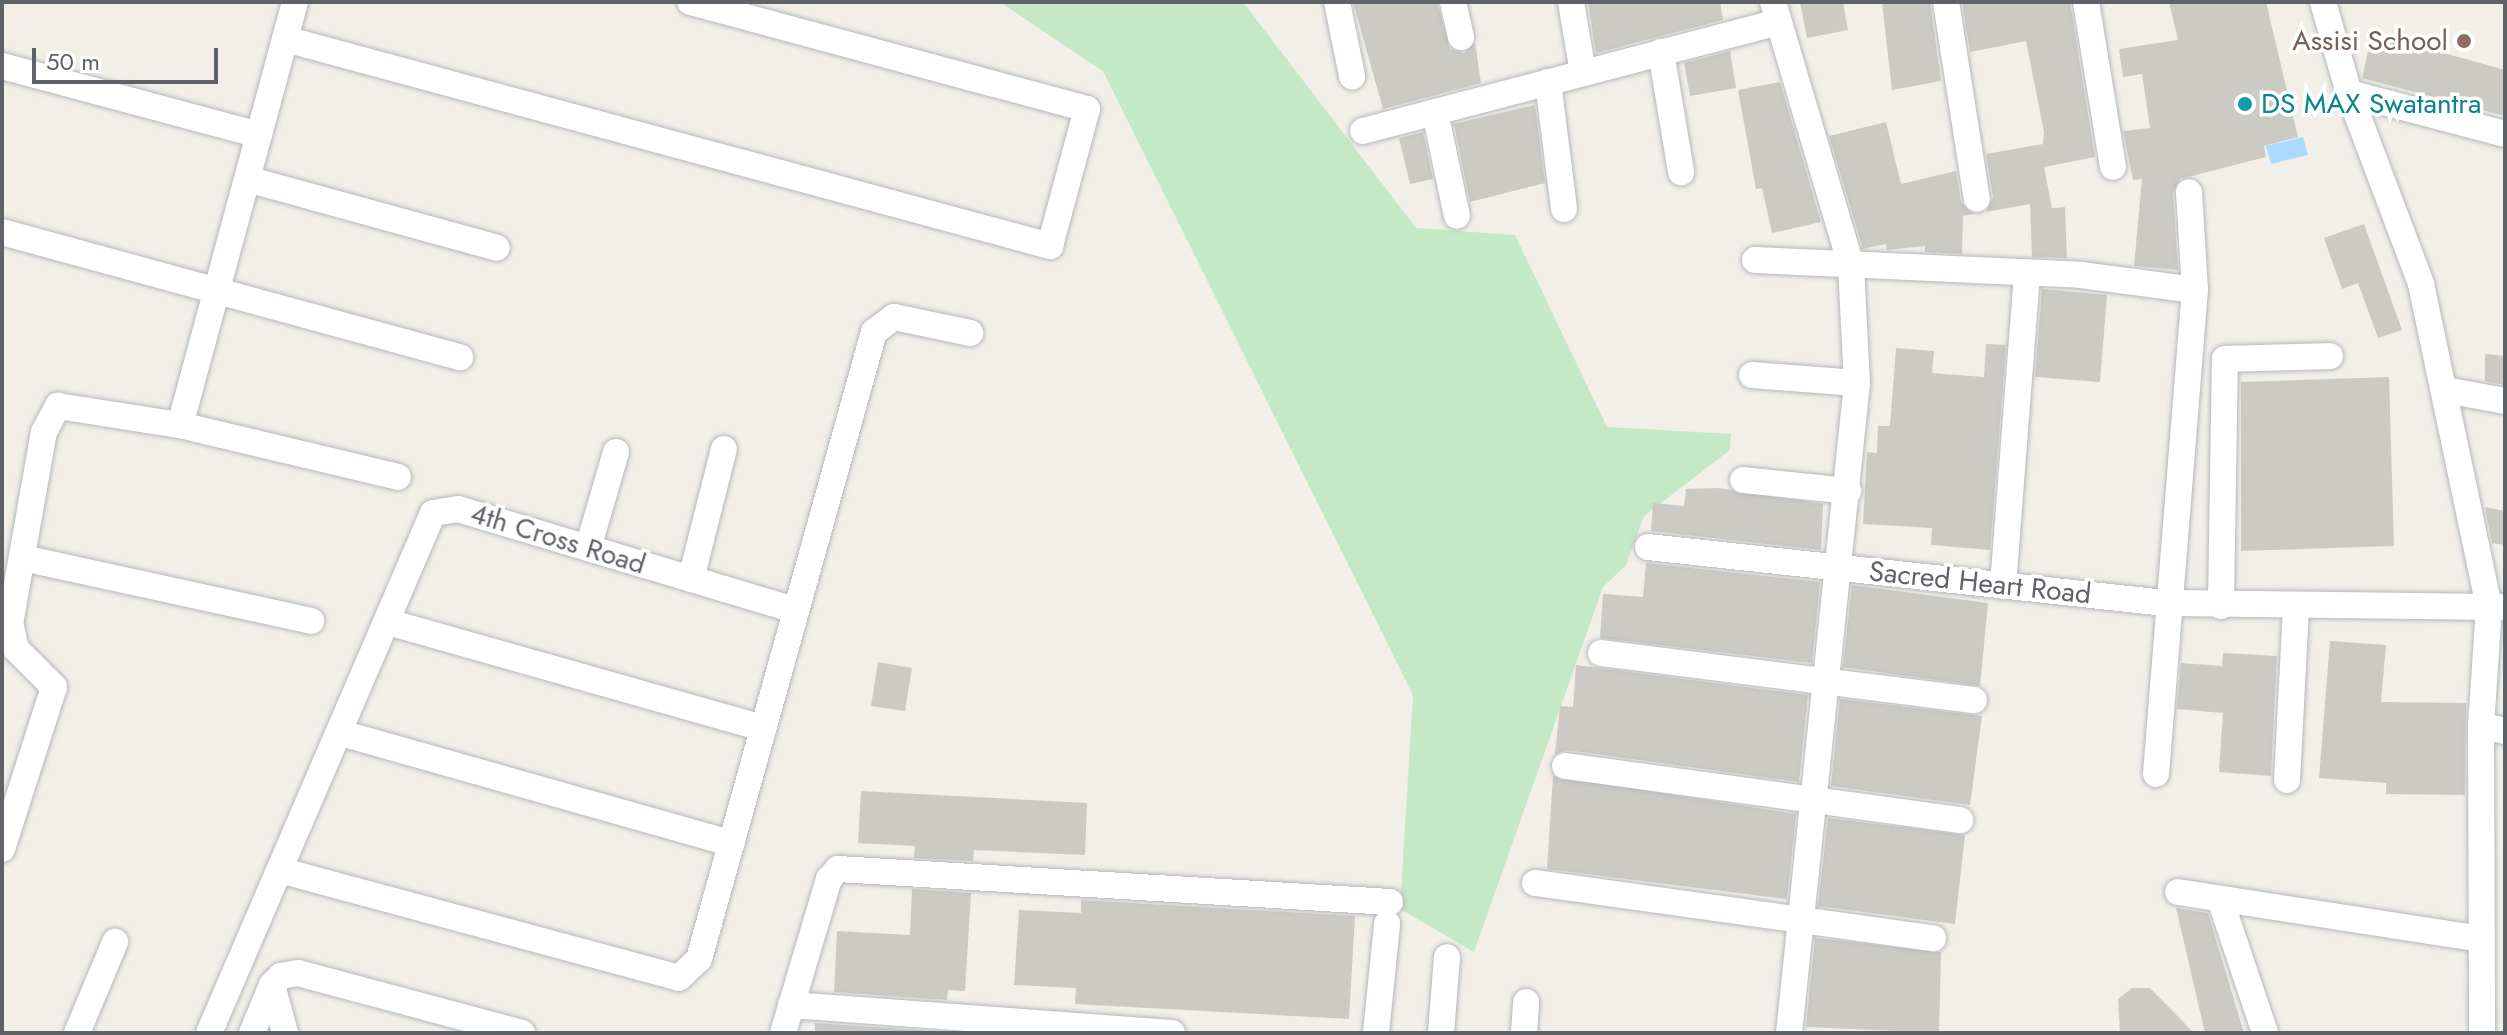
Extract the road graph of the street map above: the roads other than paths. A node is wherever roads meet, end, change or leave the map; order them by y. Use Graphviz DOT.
graph roads {
  1 [pos="295,2"];
  2 [pos="690,2"];
  3 [pos="1337,2"];
  4 [pos="1453,2"];
  5 [pos="1571,2"];
  6 [pos="1946,2"];
  7 [pos="2086,2"];
  8 [pos="2323,2"];
  9 [pos="1775,12"];
  10 [pos="1461,37"];
  11 [pos="285,39"];
  12 [pos="1661,52"];
  13 [pos="2,66"];
  14 [pos="1583,73"];
  15 [pos="1352,76"];
  16 [pos="1548,82"];
  17 [pos="2349,93"];
  18 [pos="1435,112"];
  19 [pos="1363,131"];
  20 [pos="2505,134"];
  21 [pos="259,135"];
  22 [pos="2113,167"];
  23 [pos="1681,172"];
  24 [pos="247,179"];
  25 [pos="2189,192"];
  26 [pos="1977,199"];
  27 [pos="1564,209"];
  28 [pos="1457,216"];
  29 [pos="2,232"];
  30 [pos="497,248"];
  31 [pos="1755,260"];
  32 [pos="1851,266"];
  33 [pos="2027,275"];
  34 [pos="2195,290"];
  35 [pos="218,291"];
  36 [pos="970,333"];
  37 [pos="2330,356"];
  38 [pos="460,357"];
  39 [pos="1752,375"];
  40 [pos="1857,383"];
  41 [pos="2445,390"];
  42 [pos="2505,401"];
  43 [pos="180,425"];
  44 [pos="724,449"];
  45 [pos="616,452"];
  46 [pos="398,477"];
  47 [pos="1743,480"];
  48 [pos="1848,491"];
  49 [pos="1648,547"];
  50 [pos="588,548"];
  51 [pos="23,558"];
  52 [pos="1842,568"];
  53 [pos="691,579"];
  54 [pos="2003,586"];
  55 [pos="2165,603"];
  56 [pos="2221,606"];
  57 [pos="2497,606"];
  58 [pos="2296,609"];
  59 [pos="794,610"];
  60 [pos="311,621"];
  61 [pos="388,622"];
  62 [pos="1601,653"];
  63 [pos="1827,685"];
  64 [pos="1974,700"];
  65 [pos="760,727"];
  66 [pos="2493,728"];
  67 [pos="341,733"];
  68 [pos="1565,766"];
  69 [pos="2156,774"];
  70 [pos="2287,780"];
  71 [pos="1812,800"];
  72 [pos="1960,820"];
  73 [pos="732,844"];
  74 [pos="2,849"];
  75 [pos="283,871"];
  76 [pos="1535,883"];
  77 [pos="2178,892"];
  78 [pos="2220,899"];
  79 [pos="1800,920"];
  80 [pos="1933,938"];
  81 [pos="2480,939"];
  82 [pos="115,942"];
  83 [pos="1447,957"];
  84 [pos="272,985"];
  85 [pos="1526,1002"];
  86 [pos="791,1005"];
  87 [pos="452,1024"];
  88 [pos="77,1033"];
  89 [pos="209,1033"];
  90 [pos="252,1033"];
  91 [pos="285,1033"];
  92 [pos="522,1033"];
  93 [pos="783,1033"];
  94 [pos="1172,1033"];
  95 [pos="1376,1033"];
  96 [pos="1441,1033"];
  97 [pos="1524,1033"];
  98 [pos="1789,1033"];
  99 [pos="2265,1033"];
  100 [pos="2482,1033"];
  1 -- 11 [label="street"];
  2 -- 11 [label="street"];
  3 -- 15 [label="street"];
  4 -- 10 [label="street"];
  5 -- 14 [label="street"];
  6 -- 26 [label="street"];
  7 -- 22 [label="street"];
  8 -- 17 [label="street"];
  9 -- 12 [label="street"];
  9 -- 32 [label="street"];
  11 -- 21 [label="street"];
  12 -- 14 [label="street"];
  12 -- 23 [label="street"];
  13 -- 21 [label="street"];
  14 -- 16 [label="street"];
  16 -- 18 [label="street"];
  16 -- 27 [label="street"];
  17 -- 20 [label="street"];
  17 -- 41 [label="street"];
  18 -- 19 [label="street"];
  18 -- 28 [label="street"];
  21 -- 24 [label="street"];
  24 -- 30 [label="street"];
  24 -- 35 [label="street"];
  25 -- 34 [label="street"];
  29 -- 35 [label="street"];
  31 -- 32 [label="street"];
  32 -- 33 [label="street"];
  32 -- 40 [label="street"];
  33 -- 34 [label="street"];
  33 -- 54 [label="street"];
  34 -- 55 [label="street"];
  35 -- 38 [label="street"];
  35 -- 43 [label="street"];
  36 -- 59 [label="street"];
  37 -- 56 [label="street"];
  39 -- 40 [label="street"];
  40 -- 48 [label="street"];
  41 -- 42 [label="street"];
  41 -- 57 [label="street"];
  43 -- 46 [label="street"];
  43 -- 51 [label="street"];
  44 -- 53 [label="street"];
  45 -- 50 [label="street"];
  47 -- 48 [label="street"];
  48 -- 52 [label="street"];
  49 -- 52 [label="street"];
  50 -- 53 [label="street, 4th Cross Road"];
  50 -- 61 [label="street, 4th Cross Road"];
  51 -- 60 [label="street"];
  51 -- 74 [label="street"];
  52 -- 54 [label="street, Sacred Heart Road"];
  52 -- 63 [label="street, Sacred Heart Road"];
  53 -- 59 [label="street, 4th Cross Road"];
  54 -- 55 [label="street, Sacred Heart Road"];
  55 -- 56 [label="street, Sacred Heart Road"];
  55 -- 69 [label="street"];
  56 -- 58 [label="street, Sacred Heart Road"];
  57 -- 58 [label="street, Sacred Heart Road"];
  57 -- 66 [label="street"];
  58 -- 70 [label="street"];
  59 -- 65 [label="street"];
  61 -- 65 [label="street"];
  61 -- 67 [label="street"];
  62 -- 63 [label="street"];
  63 -- 64 [label="street"];
  63 -- 71 [label="street, Sacred Heart Road"];
  65 -- 73 [label="street"];
  66 -- 81 [label="street"];
  67 -- 73 [label="street"];
  67 -- 75 [label="street"];
  68 -- 71 [label="street"];
  71 -- 72 [label="street"];
  71 -- 79 [label="street, Sacred Heart Road"];
  73 -- 75 [label="street"];
  75 -- 89 [label="street"];
  76 -- 79 [label="street"];
  77 -- 78 [label="street"];
  78 -- 81 [label="street"];
  78 -- 99 [label="street"];
  79 -- 80 [label="street"];
  79 -- 98 [label="street, Sacred Heart Road"];
  81 -- 100 [label="street"];
  82 -- 88 [label="street"];
  83 -- 96 [label="street"];
  84 -- 87 [label="street"];
  84 -- 90 [label="street"];
  84 -- 91 [label="street"];
  85 -- 97 [label="street"];
  86 -- 93 [label="street"];
  86 -- 94 [label="street"];
  86 -- 95 [label="street"];
  87 -- 92 [label="street"];
}
